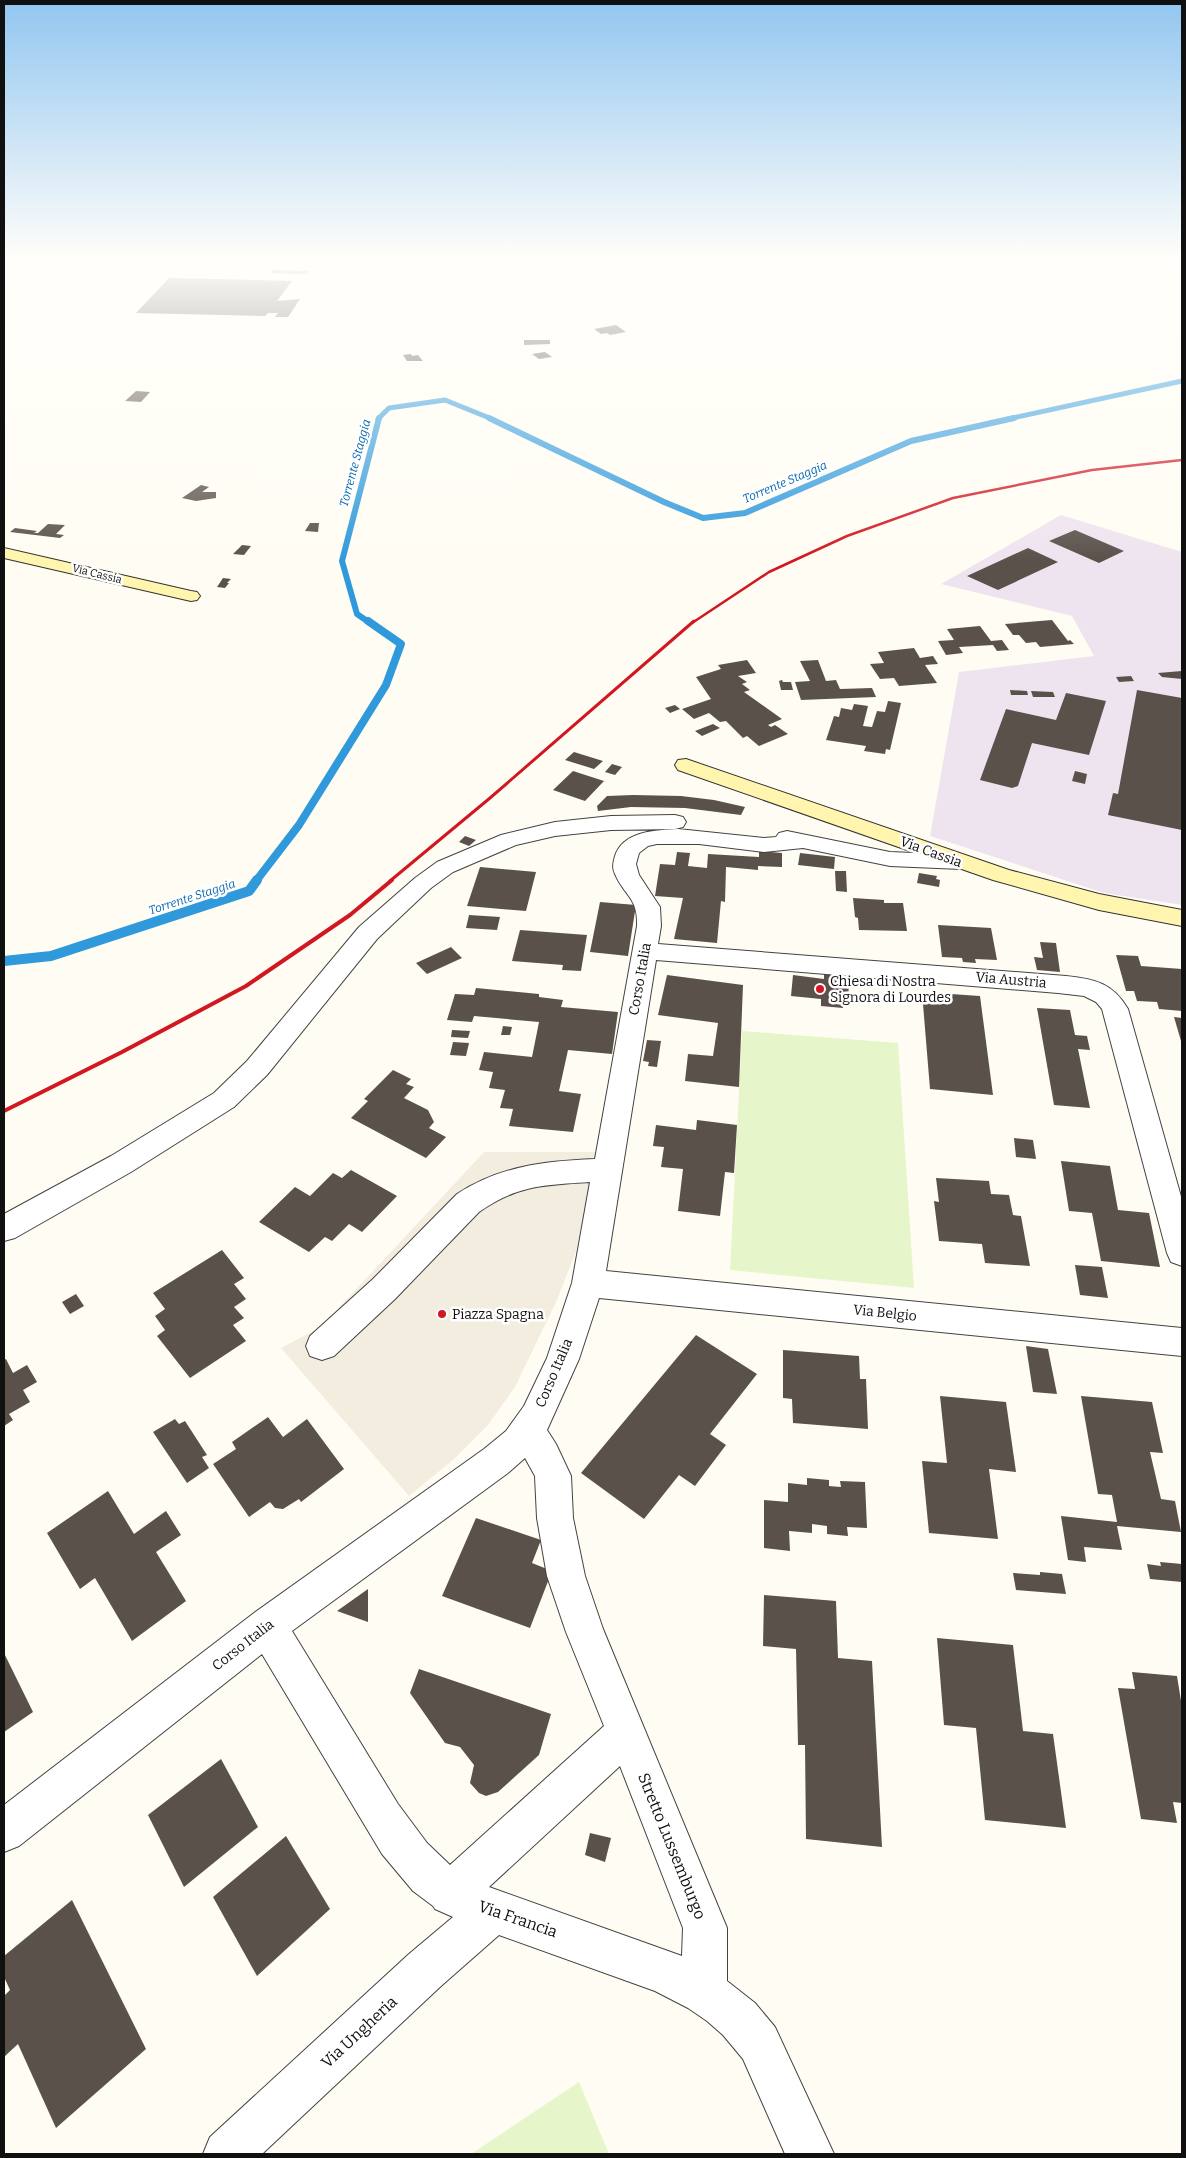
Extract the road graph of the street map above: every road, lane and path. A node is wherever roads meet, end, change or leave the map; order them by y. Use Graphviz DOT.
graph roads {
  1 [pos="4,553"];
  2 [pos="191,596"];
  3 [pos="686,765"];
  4 [pos="805,841"];
  5 [pos="961,862"];
  6 [pos="1182,918"];
  7 [pos="646,951"];
  8 [pos="606,1170"];
  9 [pos="4,1229"];
  10 [pos="1182,1253"];
  11 [pos="588,1283"];
  12 [pos="1182,1342"];
  13 [pos="322,1346"];
  14 [pos="527,1431"];
  15 [pos="268,1626"];
  16 [pos="627,1732"];
  17 [pos="4,1831"];
  18 [pos="450,1894"];
  19 [pos="493,1911"];
  20 [pos="704,1992"];
  21 [pos="227,2154"];
  22 [pos="810,2154"];
  1 -- 2 [label="main road, Via Cassia"];
  3 -- 5 [label="main road, Via Cassia"];
  4 -- 5 [label="street"];
  4 -- 7 [label="street, Corso Italia"];
  4 -- 9 [label="street"];
  5 -- 6 [label="main road, Via Cassia"];
  7 -- 8 [label="street, Corso Italia"];
  7 -- 10 [label="street, Via Austria"];
  8 -- 11 [label="street, Corso Italia"];
  8 -- 13 [label="street"];
  11 -- 12 [label="street, Via Belgio"];
  11 -- 14 [label="street, Corso Italia"];
  14 -- 15 [label="street, Corso Italia"];
  14 -- 16 [label="street, Stretto Lussemburgo"];
  15 -- 17 [label="street, Corso Italia"];
  15 -- 18 [label="street, Via Francia"];
  16 -- 18 [label="street"];
  16 -- 20 [label="street, Stretto Lussemburgo"];
  18 -- 19 [label="street, Via Francia"];
  19 -- 20 [label="street, Via Francia"];
  19 -- 21 [label="street, Via Ungheria"];
  20 -- 22 [label="street, Via Francia"];
}
